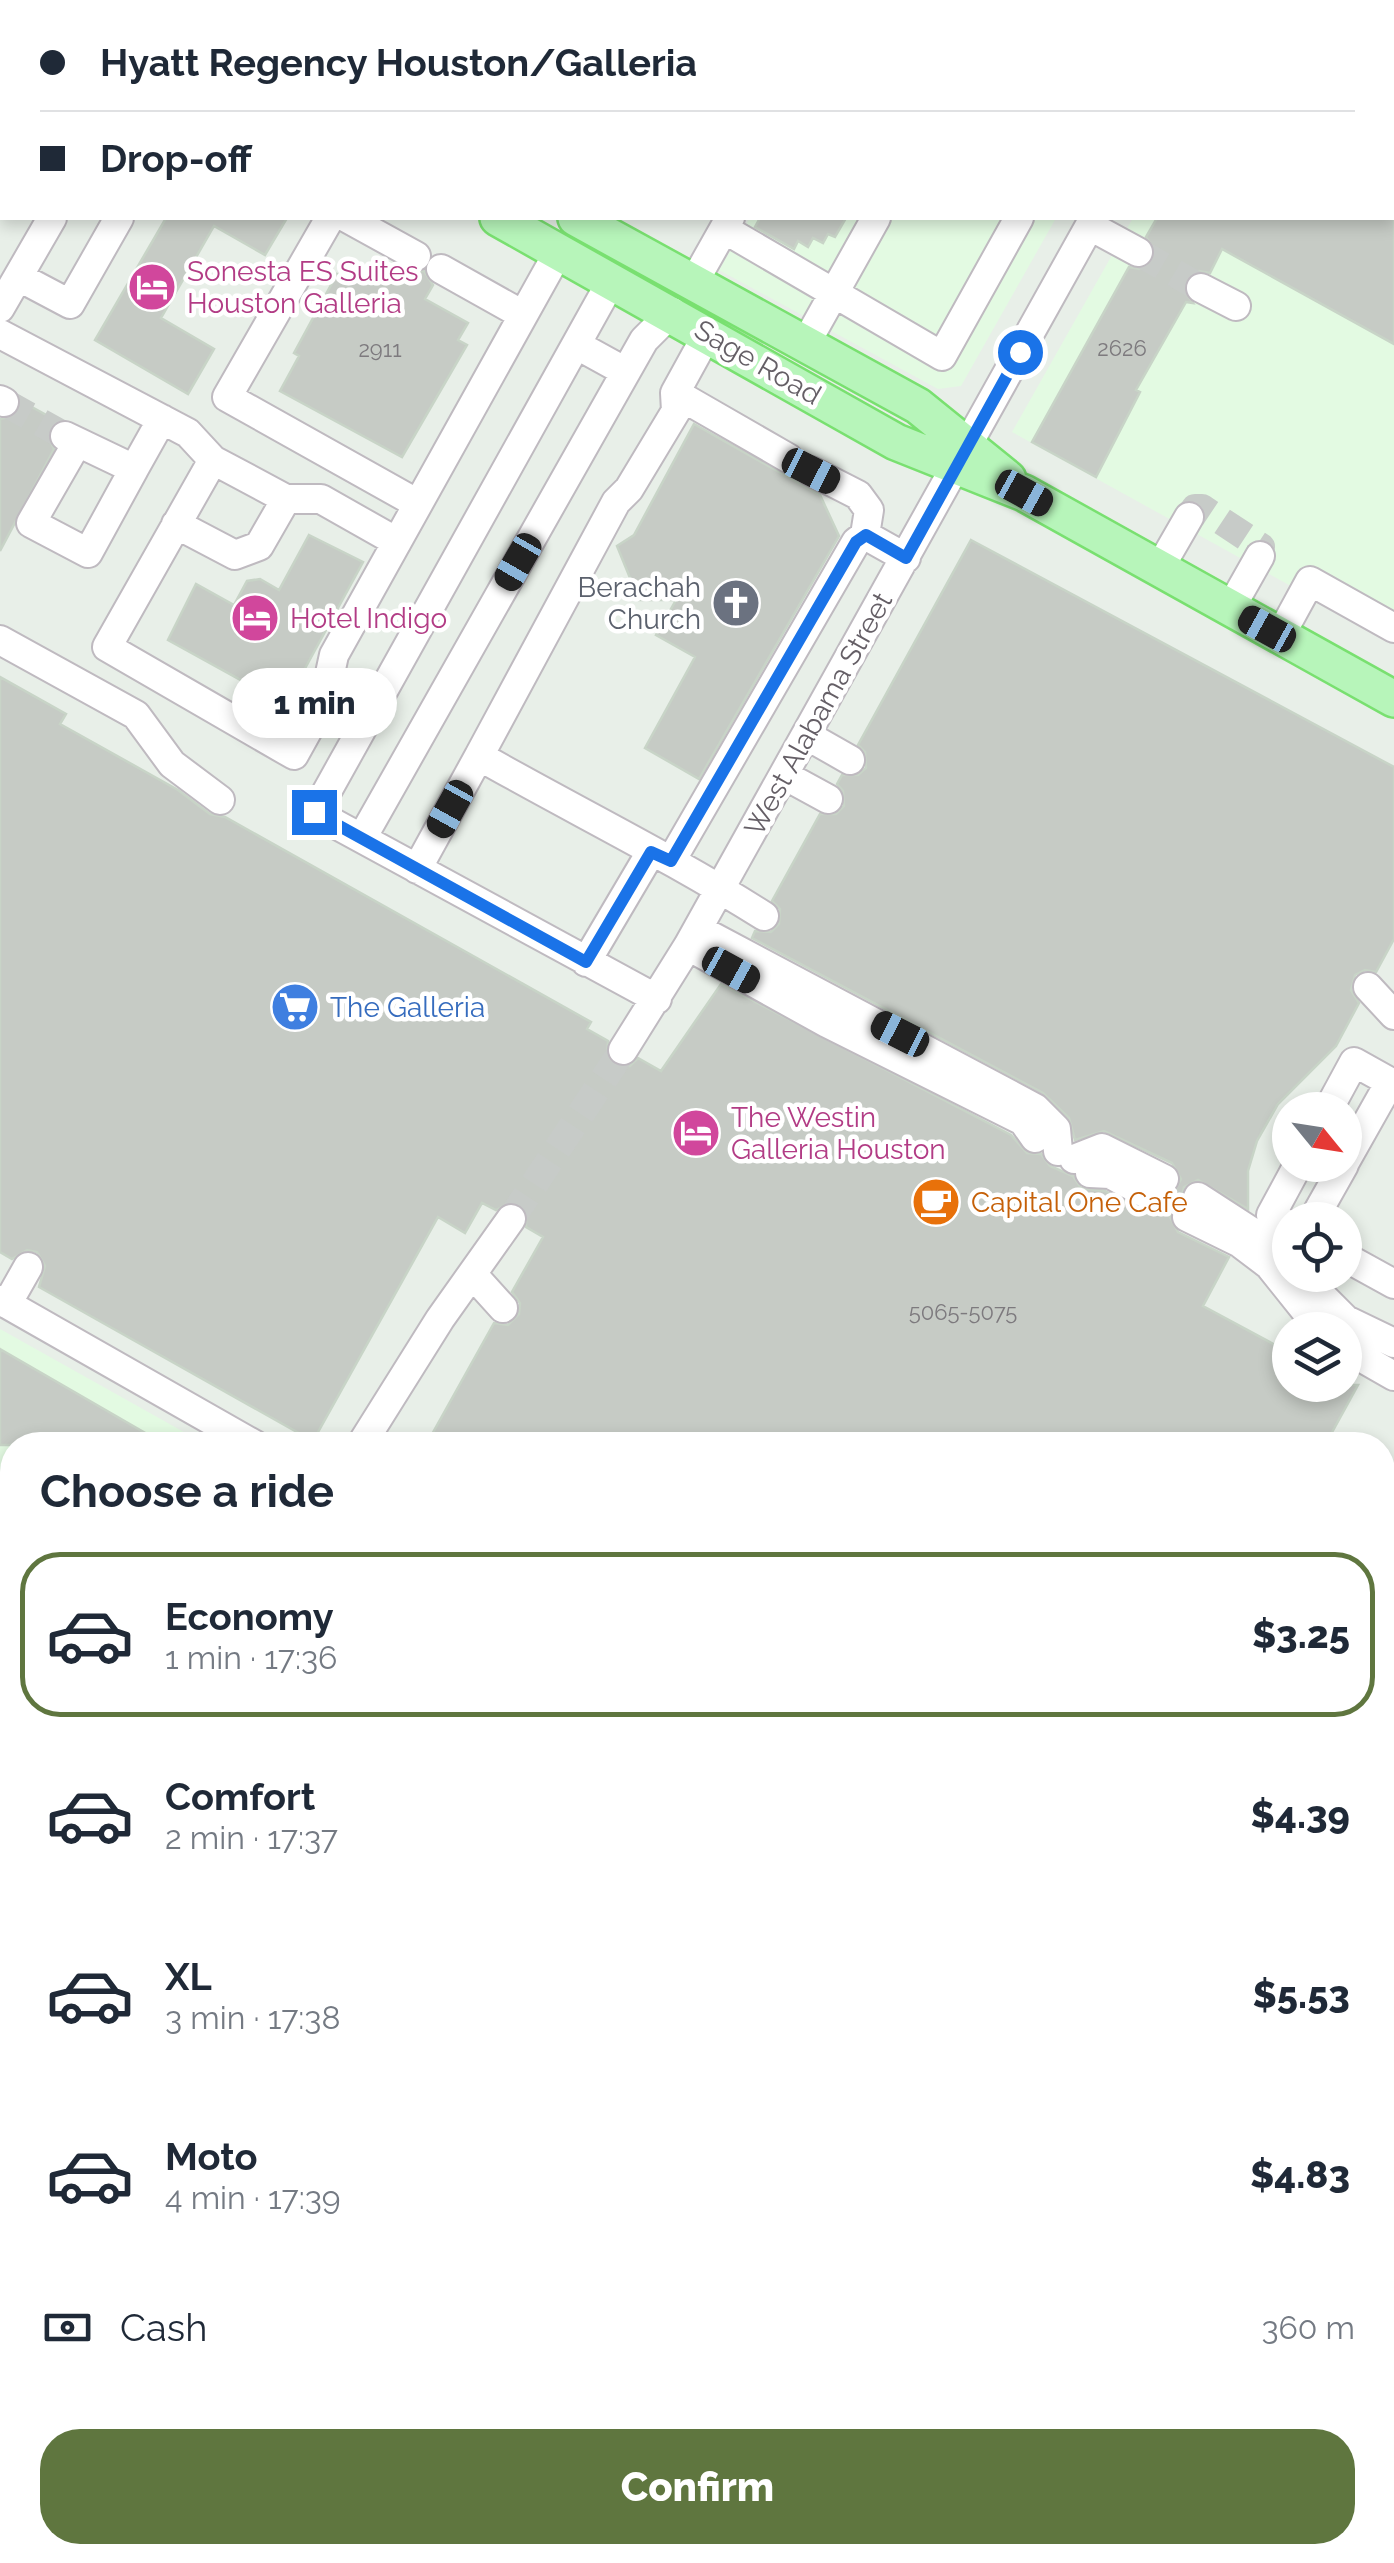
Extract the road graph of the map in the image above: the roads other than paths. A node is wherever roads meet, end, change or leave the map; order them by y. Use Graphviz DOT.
graph roads {
  1 [pos="51,220"];
  2 [pos="117,220"];
  3 [pos="329,220"];
  4 [pos="351,220"];
  5 [pos="502,220"];
  6 [pos="580,220"];
  7 [pos="875,220"];
  8 [pos="1018,220"];
  9 [pos="1092,222"];
  10 [pos="727,223"];
  11 [pos="559,251"];
  12 [pos="1138,252"];
  13 [pos="416,256"];
  14 [pos="441,270"];
  15 [pos="612,280"];
  16 [pos="694,282"];
  17 [pos="1201,288"];
  18 [pos="8,289"];
  19 [pos="834,292"];
  20 [pos="1236,306"];
  21 [pos="672,312"];
  22 [pos="523,315"];
  23 [pos="708,333"];
  24 [pos="0,334"];
  25 [pos="806,343"];
  26 [pos="577,345"];
  27 [pos="626,372"];
  28 [pos="676,393"];
  29 [pos="162,418"];
  30 [pos="963,456"];
  31 [pos="213,460"];
  32 [pos="134,469"];
  33 [pos="286,499"];
  34 [pos="418,504"];
  35 [pos="1189,517"];
  36 [pos="176,524"];
  37 [pos="866,535"];
  38 [pos="397,542"];
  39 [pos="1260,556"];
  40 [pos="906,558"];
  41 [pos="1159,569"];
  42 [pos="1230,609"];
  43 [pos="1394,628"];
  44 [pos="1280,636"];
  45 [pos="0,640"];
  46 [pos="1391,690"];
  47 [pos="806,735"];
  48 [pos="479,756"];
  49 [pos="850,760"];
  50 [pos="784,775"];
  51 [pos="828,799"];
  52 [pos="220,800"];
  53 [pos="362,838"];
  54 [pos="661,857"];
  55 [pos="417,869"];
  56 [pos="720,888"];
  57 [pos="764,916"];
  58 [pos="693,938"];
  59 [pos="586,962"];
  60 [pos="1368,986"];
  61 [pos="657,999"];
  62 [pos="1394,1014"];
  63 [pos="624,1050"];
  64 [pos="1392,1083"];
  65 [pos="1338,1092"];
  66 [pos="1362,1134"];
  67 [pos="1159,1188"];
  68 [pos="512,1219"];
  69 [pos="1272,1247"];
  70 [pos="1362,1266"];
  71 [pos="28,1268"];
  72 [pos="1272,1268"];
  73 [pos="474,1276"];
  74 [pos="1394,1284"];
  75 [pos="1291,1292"];
  76 [pos="1316,1292"];
  77 [pos="1321,1298"];
  78 [pos="4,1302"];
  79 [pos="503,1308"];
  80 [pos="1307,1312"];
  81 [pos="1394,1328"];
  82 [pos="1394,1343"];
  83 [pos="1362,1358"];
  84 [pos="1394,1376"];
  85 [pos="233,1432"];
  86 [pos="368,1432"];
  1 -- 18 [label="street"];
  2 -- 18 [label="street"];
  3 -- 34 [label="street"];
  4 -- 13 [label="street"];
  5 -- 11 [label="main road, Sage Road"];
  6 -- 16 [label="main road, Sage Road"];
  7 -- 19 [label="street"];
  8 -- 19 [label="street"];
  9 -- 12 [label="street"];
  9 -- 30 [label="street, West Alabama Street"];
  10 -- 16 [label="street"];
  10 -- 19 [label="street"];
  11 -- 15 [label="main road, Sage Road"];
  11 -- 22 [label="street"];
  14 -- 22 [label="street"];
  15 -- 21 [label="main road, Sage Road"];
  15 -- 26 [label="street"];
  16 -- 21 [label="main road"];
  16 -- 25 [label="main road, Sage Road"];
  17 -- 20 [label="street"];
  19 -- 25 [label="street"];
  21 -- 23 [label="main road, Sage Road"];
  21 -- 27 [label="street"];
  22 -- 34 [label="street"];
  23 -- 28 [label="street"];
  23 -- 30 [label="main road, Sage Road"];
  24 -- 29 [label="street"];
  25 -- 30 [label="main road, Sage Road"];
  26 -- 27 [label="street"];
  26 -- 53 [label="street"];
  27 -- 53 [label="street"];
  28 -- 37 [label="street"];
  28 -- 48 [label="street"];
  29 -- 31 [label="street"];
  29 -- 32 [label="street"];
  30 -- 40 [label="street, West Alabama Street"];
  30 -- 41 [label="main road, Sage Road"];
  31 -- 33 [label="street"];
  31 -- 36 [label="street"];
  32 -- 32 [label="street"];
  33 -- 36 [label="street"];
  33 -- 38 [label="street"];
  34 -- 38 [label="street"];
  35 -- 41 [label="street"];
  36 -- 38 [label="street"];
  37 -- 40 [label="street"];
  37 -- 54 [label="street"];
  39 -- 42 [label="street"];
  40 -- 47 [label="street, West Alabama Street"];
  41 -- 42 [label="main road, Sage Road"];
  42 -- 44 [label="main road, Sage Road"];
  43 -- 44 [label="street"];
  44 -- 46 [label="main road, Sage Road"];
  45 -- 52 [label="street"];
  47 -- 49 [label="street"];
  47 -- 50 [label="street, West Alabama Street"];
  48 -- 54 [label="street"];
  48 -- 55 [label="street"];
  50 -- 51 [label="street"];
  50 -- 56 [label="street, West Alabama Street"];
  53 -- 55 [label="street"];
  54 -- 56 [label="street"];
  54 -- 59 [label="street"];
  55 -- 59 [label="street"];
  56 -- 57 [label="street"];
  56 -- 58 [label="street, West Alabama Street"];
  58 -- 61 [label="street, West Alabama Street"];
  58 -- 67 [label="street"];
  59 -- 61 [label="street"];
  60 -- 62 [label="street"];
  61 -- 63 [label="street, West Alabama Street"];
  64 -- 65 [label="street"];
  64 -- 66 [label="street"];
  68 -- 73 [label="street"];
  69 -- 72 [label="street"];
  70 -- 74 [label="street"];
  71 -- 78 [label="street"];
  73 -- 79 [label="street"];
  73 -- 86 [label="street"];
  75 -- 80 [label="street"];
  76 -- 77 [label="street"];
  77 -- 81 [label="street"];
  77 -- 82 [label="street"];
  78 -- 85 [label="street"];
  83 -- 84 [label="street"];
}
